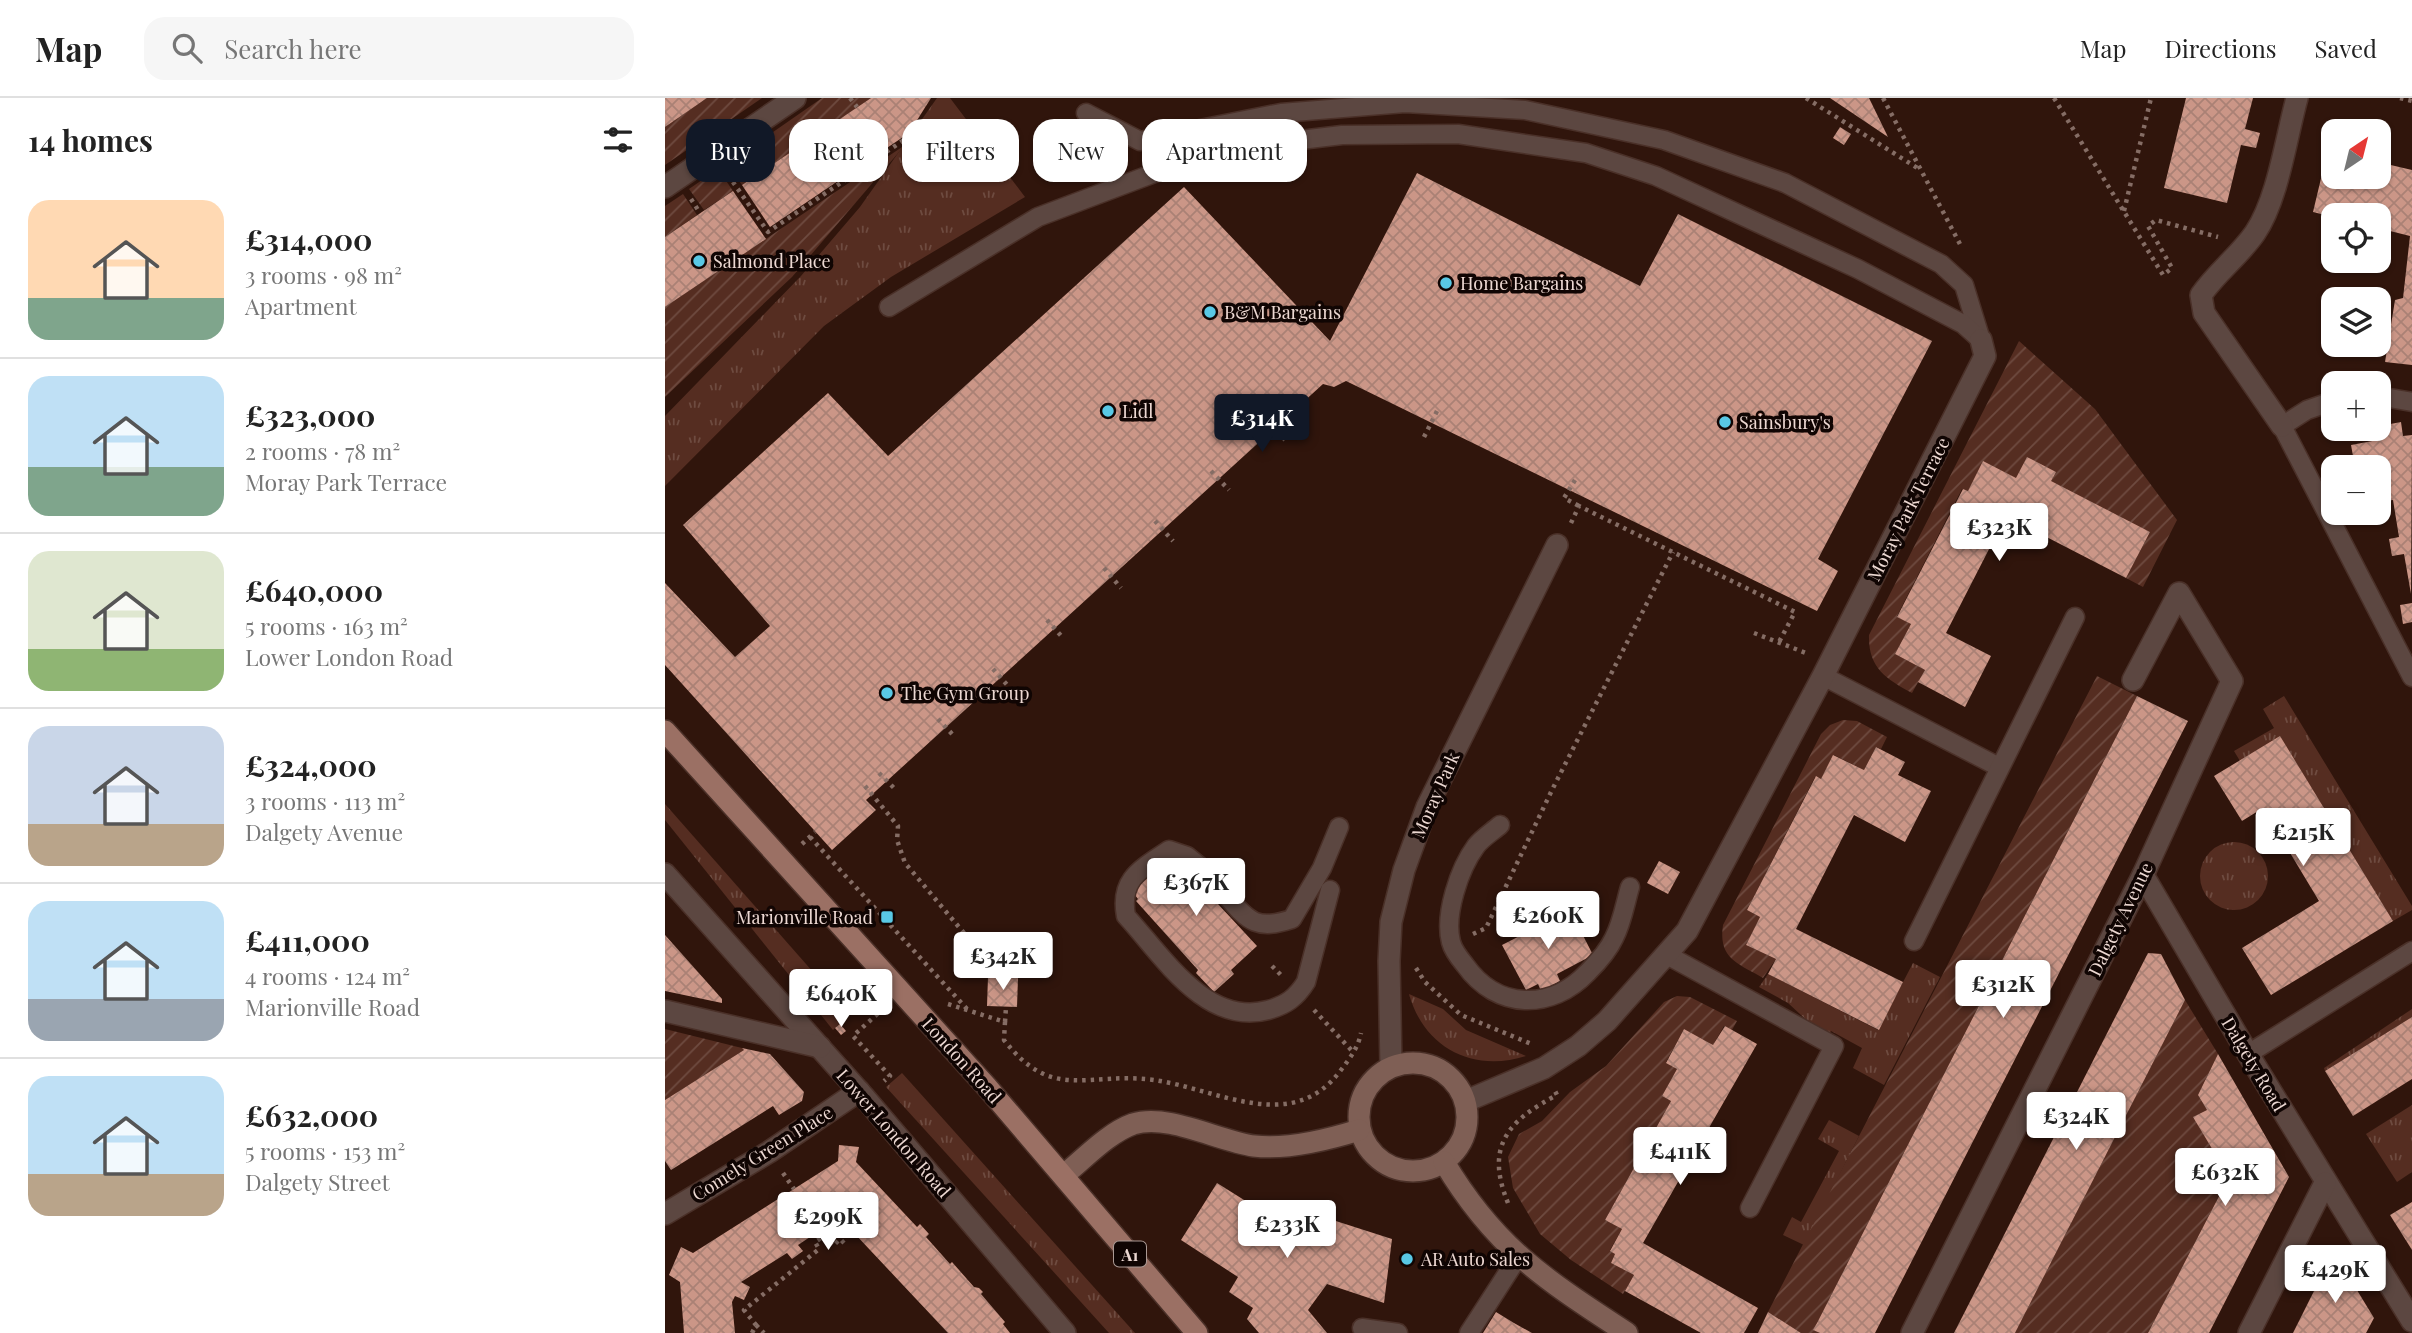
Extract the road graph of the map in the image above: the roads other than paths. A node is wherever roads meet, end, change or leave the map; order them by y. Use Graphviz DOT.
graph roads {
  1 [pos="795,98"];
  2 [pos="2297,98"];
  3 [pos="1086,113"];
  4 [pos="665,187"];
  5 [pos="889,307"];
  6 [pos="1982,340"];
  7 [pos="2391,398"];
  8 [pos="2412,402"];
  9 [pos="2321,406"];
  10 [pos="2282,426"];
  11 [pos="1558,536"];
  12 [pos="2075,617"];
  13 [pos="1826,669"];
  14 [pos="2412,677"];
  15 [pos="2133,680"];
  16 [pos="665,731"];
  17 [pos="1999,767"];
  18 [pos="1500,825"];
  19 [pos="1339,827"];
  20 [pos="665,873"];
  21 [pos="1207,873"];
  22 [pos="2143,875"];
  23 [pos="1630,887"];
  24 [pos="1330,890"];
  25 [pos="1227,896"];
  26 [pos="1914,941"];
  27 [pos="2412,951"];
  28 [pos="1667,956"];
  29 [pos="665,1011"];
  30 [pos="820,1047"];
  31 [pos="2248,1054"];
  32 [pos="1391,1067"];
  33 [pos="862,1095"];
  34 [pos="1466,1101"];
  35 [pos="1360,1130"];
  36 [pos="1444,1162"];
  37 [pos="1064,1175"];
  38 [pos="2325,1183"];
  39 [pos="1750,1208"];
  40 [pos="665,1214"];
  41 [pos="1518,1257"];
  42 [pos="2412,1321"];
  43 [pos="1362,1328"];
  44 [pos="1065,1333"];
  45 [pos="1197,1333"];
  46 [pos="1398,1333"];
  47 [pos="1469,1333"];
  48 [pos="1627,1333"];
  49 [pos="1912,1333"];
  50 [pos="2249,1333"];
  1 -- 4 [label="street"];
  2 -- 10 [label="street"];
  3 -- 6 [label="lane"];
  5 -- 6 [label="lane"];
  6 -- 13 [label="street, Moray Park Terrace"];
  7 -- 8 [label="lane"];
  9 -- 10 [label="lane"];
  10 -- 14 [label="lane"];
  11 -- 32 [label="street, Moray Park"];
  12 -- 17 [label="lane"];
  13 -- 17 [label="lane"];
  13 -- 28 [label="street, Moray Park Terrace"];
  15 -- 22 [label="street, Dalgety Avenue"];
  16 -- 37 [label="main road, London Road / A1"];
  17 -- 26 [label="lane"];
  18 -- 23 [label="lane"];
  19 -- 25 [label="lane"];
  20 -- 30 [label="street, Lower London Road"];
  21 -- 24 [label="lane"];
  22 -- 31 [label="street, Dalgety Road"];
  22 -- 49 [label="street, Dalgety Avenue"];
  27 -- 31 [label="lane"];
  28 -- 34 [label="street, Moray Park Terrace"];
  28 -- 39 [label="lane"];
  29 -- 30 [label="street"];
  30 -- 33 [label="street, Lower London Road"];
  31 -- 38 [label="street, Dalgety Road"];
  32 -- 34 [label="street"];
  32 -- 35 [label="street"];
  33 -- 40 [label="street, Comely Green Place"];
  33 -- 44 [label="street, Lower London Road"];
  34 -- 36 [label="street"];
  35 -- 36 [label="street"];
  35 -- 37 [label="street"];
  36 -- 41 [label="street"];
  37 -- 45 [label="main road, London Road / A1"];
  38 -- 42 [label="street, Dalgety Road"];
  38 -- 50 [label="street"];
  41 -- 47 [label="lane"];
  41 -- 48 [label="street"];
  43 -- 46 [label="lane"];
}
